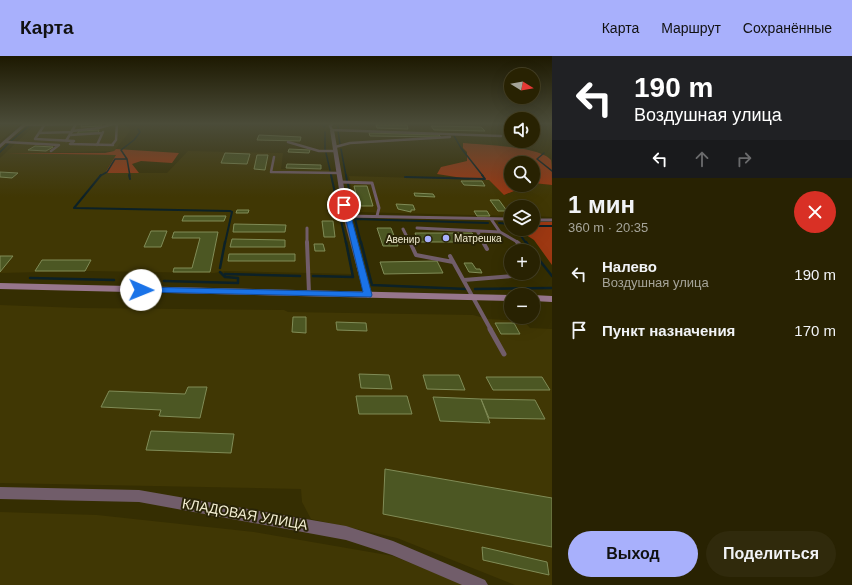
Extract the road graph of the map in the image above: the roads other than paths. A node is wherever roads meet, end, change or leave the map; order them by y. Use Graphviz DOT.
graph roads {
  1 [pos="55,148"];
  2 [pos="310,148"];
  3 [pos="339,148"];
  4 [pos="336,149"];
  5 [pos="51,151"];
  6 [pos="274,157"];
  7 [pos="339,173"];
  8 [pos="340,182"];
  9 [pos="346,216"];
  10 [pos="377,216"];
  11 [pos="491,219"];
  12 [pos="504,219"];
  13 [pos="540,220"];
  14 [pos="552,220"];
  15 [pos="307,228"];
  16 [pos="403,228"];
  17 [pos="417,228"];
  18 [pos="477,231"];
  19 [pos="500,232"];
  20 [pos="520,244"];
  21 [pos="487,249"];
  22 [pos="450,256"];
  23 [pos="453,262"];
  24 [pos="504,277"];
  25 [pos="464,280"];
  26 [pos="0,286"];
  27 [pos="309,293"];
  28 [pos="368,295"];
  29 [pos="474,297"];
  30 [pos="504,298"];
  31 [pos="540,298"];
  32 [pos="552,299"];
  33 [pos="504,354"];
  34 [pos="0,493"];
  35 [pos="480,585"];
  1 -- 5 [label="lane"];
  2 -- 4 [label="lane"];
  3 -- 4 [label="lane"];
  4 -- 7 [label="street"];
  6 -- 7 [label="lane"];
  7 -- 8 [label="street"];
  8 -- 9 [label="street"];
  8 -- 10 [label="lane"];
  9 -- 10 [label="lane"];
  9 -- 28 [label="street"];
  10 -- 11 [label="lane"];
  11 -- 12 [label="lane"];
  11 -- 19 [label="lane"];
  13 -- 14 [label="lane"];
  15 -- 27 [label="lane"];
  16 -- 23 [label="lane"];
  17 -- 18 [label="lane"];
  18 -- 19 [label="lane"];
  18 -- 21 [label="lane"];
  19 -- 20 [label="lane"];
  22 -- 23 [label="lane"];
  23 -- 25 [label="lane"];
  24 -- 25 [label="lane"];
  25 -- 29 [label="lane"];
  26 -- 27 [label="main road"];
  27 -- 28 [label="main road"];
  28 -- 29 [label="main road"];
  29 -- 30 [label="main road"];
  29 -- 33 [label="lane"];
  31 -- 32 [label="main road"];
  34 -- 35 [label="street, КЛАДОВАЯ УЛИЦА"];
}
